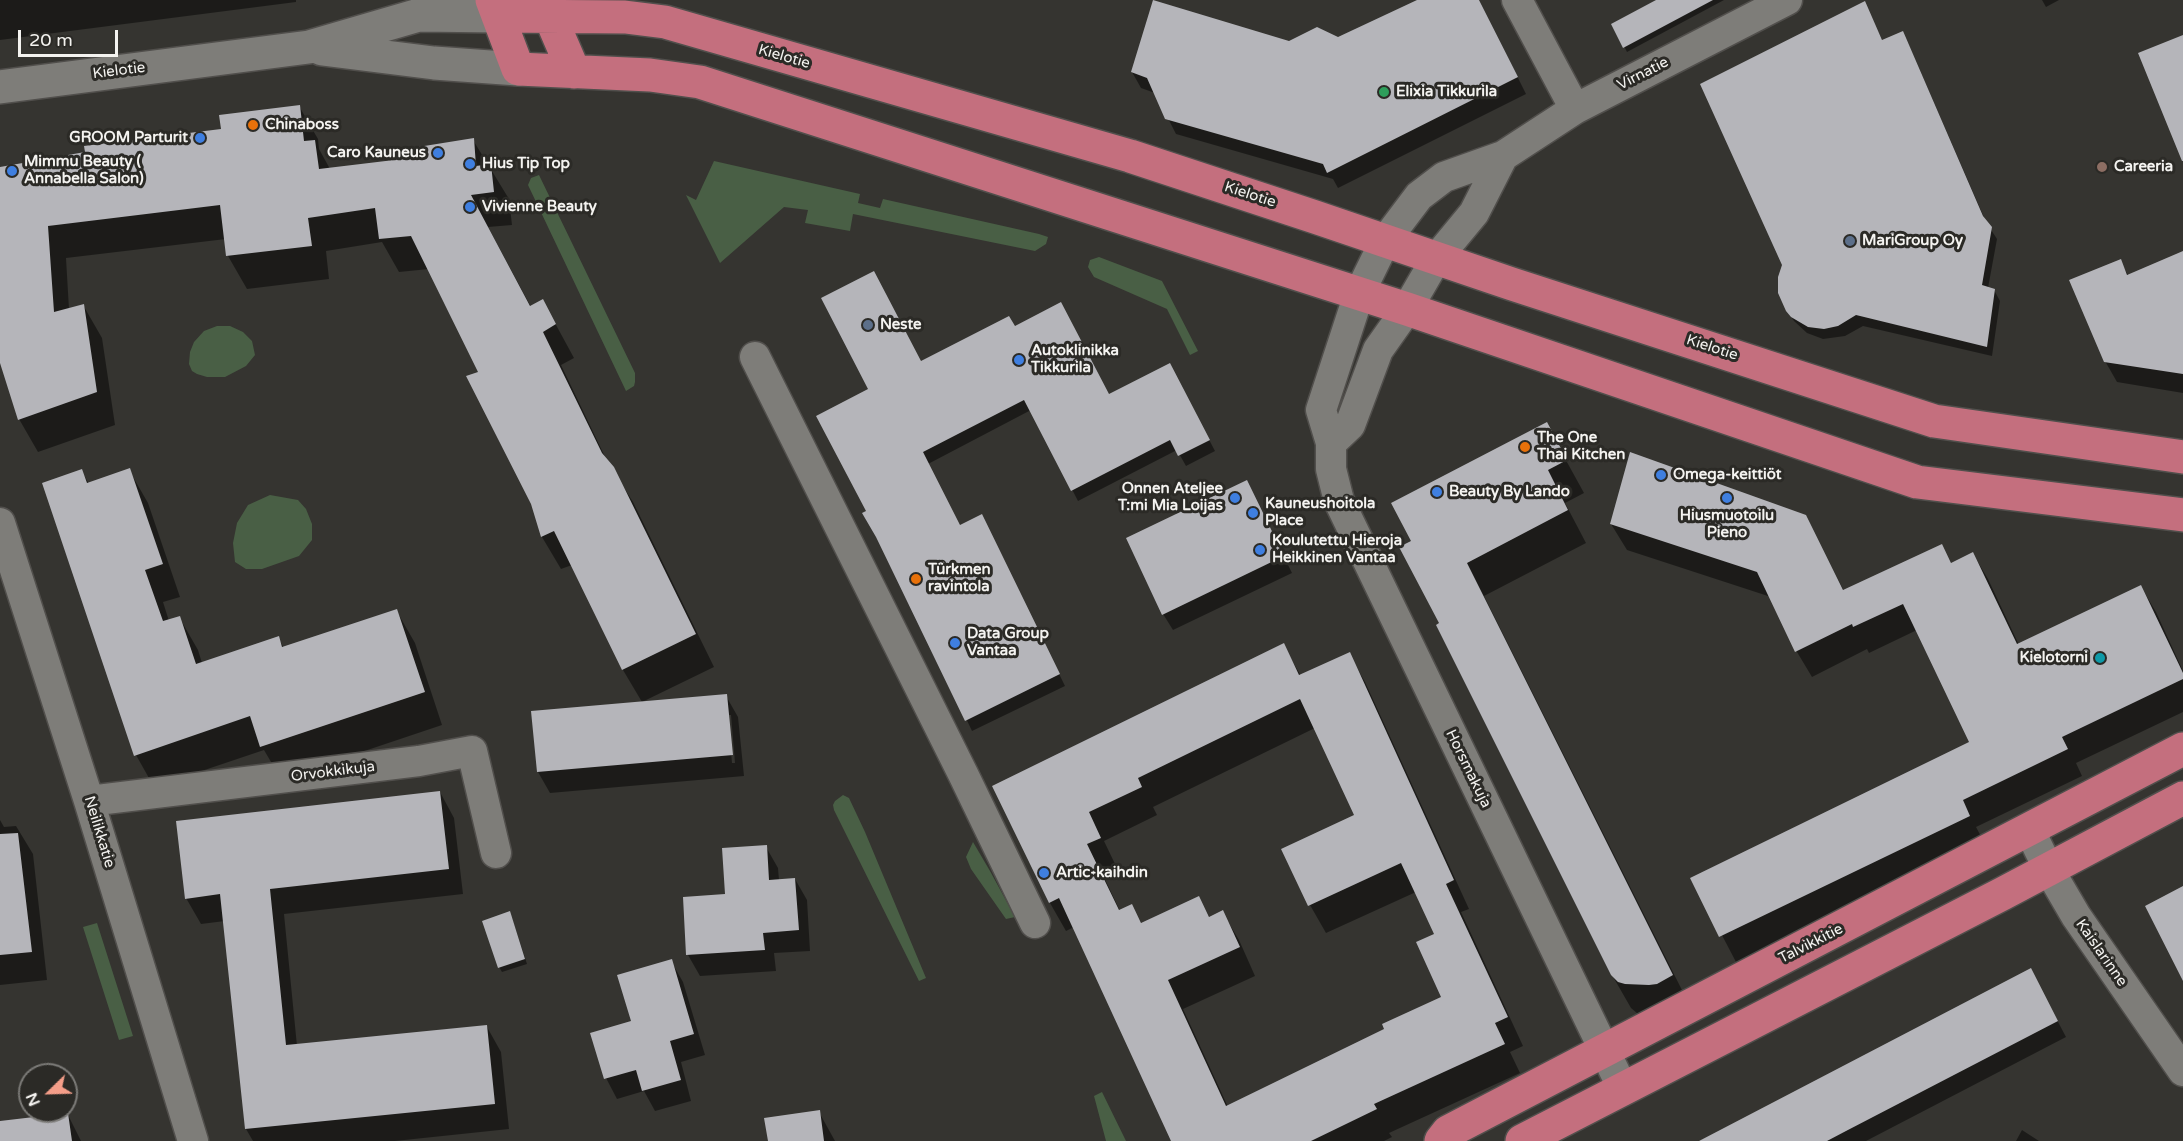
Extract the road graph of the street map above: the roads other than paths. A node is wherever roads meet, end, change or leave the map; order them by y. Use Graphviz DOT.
graph roads {
  1 [pos="1517,0"];
  2 [pos="1787,0"];
  3 [pos="546,7"];
  4 [pos="495,8"];
  5 [pos="309,47"];
  6 [pos="518,69"];
  7 [pos="574,72"];
  8 [pos="0,87"];
  9 [pos="1575,109"];
  10 [pos="1503,156"];
  11 [pos="1385,241"];
  12 [pos="1436,259"];
  13 [pos="1359,294"];
  14 [pos="1407,309"];
  15 [pos="755,357"];
  16 [pos="1331,444"];
  17 [pos="2183,457"];
  18 [pos="2183,515"];
  19 [pos="0,523"];
  20 [pos="2183,749"];
  21 [pos="2183,798"];
  22 [pos="89,801"];
  23 [pos="2029,829"];
  24 [pos="496,853"];
  25 [pos="2048,868"];
  26 [pos="1035,923"];
  27 [pos="1605,1051"];
  28 [pos="2183,1071"];
  29 [pos="1623,1089"];
  30 [pos="193,1141"];
  31 [pos="1441,1141"];
  32 [pos="1522,1141"];
  1 -- 9 [label="street"];
  2 -- 9 [label="street, Virnatie"];
  3 -- 4 [label="main road, Kielotie"];
  3 -- 7 [label="main road"];
  3 -- 11 [label="main road, Kielotie"];
  4 -- 5 [label="street, Kielotie"];
  4 -- 6 [label="main road"];
  5 -- 6 [label="street, Kielotie"];
  5 -- 8 [label="street, Kielotie"];
  6 -- 7 [label="main road, Kielotie"];
  7 -- 13 [label="main road, Kielotie"];
  9 -- 10 [label="street, Virnatie"];
  10 -- 11 [label="street, Virnatie"];
  10 -- 12 [label="street, Virnatie"];
  11 -- 12 [label="main road, Kielotie"];
  11 -- 13 [label="street, Virnatie"];
  12 -- 14 [label="street, Virnatie"];
  12 -- 17 [label="main road, Kielotie"];
  13 -- 14 [label="main road, Kielotie"];
  13 -- 16 [label="street, Horsmakuja"];
  14 -- 16 [label="street"];
  14 -- 18 [label="main road, Kielotie"];
  15 -- 26 [label="street"];
  16 -- 27 [label="street, Horsmakuja"];
  19 -- 22 [label="street, Neilikkatie"];
  20 -- 23 [label="main road, Talvikkitie"];
  21 -- 25 [label="main road"];
  22 -- 24 [label="street, Orvokkikuja"];
  22 -- 30 [label="street, Neilikkatie"];
  23 -- 25 [label="street, Kaislarinne"];
  23 -- 27 [label="main road, Talvikkitie"];
  25 -- 28 [label="street, Kaislarinne"];
  25 -- 29 [label="main road"];
  27 -- 29 [label="street, Horsmakuja"];
  27 -- 31 [label="main road, Talvikkitie"];
  29 -- 32 [label="main road"];
}
